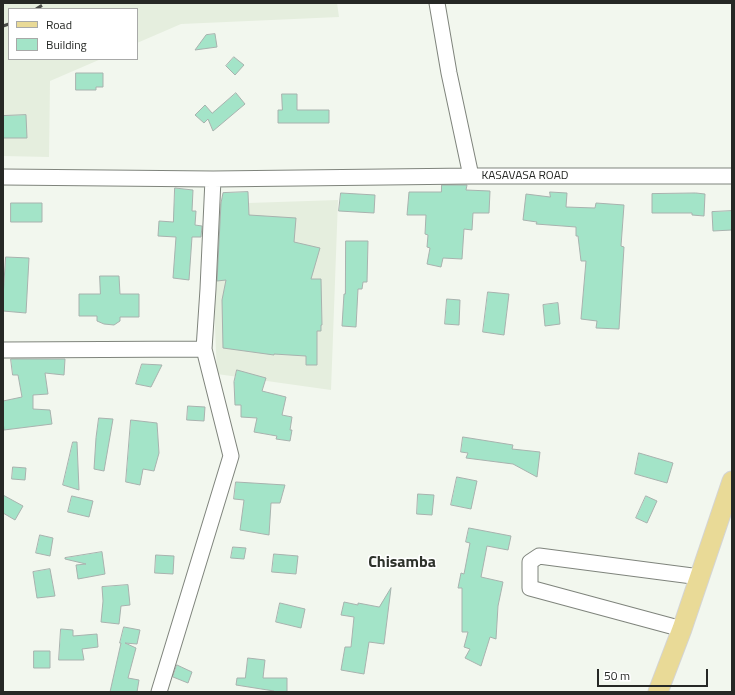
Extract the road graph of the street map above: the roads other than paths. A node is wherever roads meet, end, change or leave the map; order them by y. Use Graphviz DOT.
graph roads {
  1 [pos="437,3"];
  2 [pos="471,176"];
  3 [pos="732,176"];
  4 [pos="3,177"];
  5 [pos="213,178"];
  6 [pos="204,349"];
  7 [pos="3,350"];
  8 [pos="732,481"];
  9 [pos="700,577"];
  10 [pos="682,629"];
  11 [pos="159,692"];
  12 [pos="658,692"];
  1 -- 2 [label="street, KASAVASA ROAD"];
  2 -- 3 [label="street, KASAVASA ROAD"];
  2 -- 5 [label="street"];
  4 -- 5 [label="street"];
  5 -- 6 [label="street"];
  6 -- 7 [label="street"];
  6 -- 11 [label="street"];
  8 -- 9 [label="main road"];
  9 -- 10 [label="main road"];
  9 -- 10 [label="street"];
  10 -- 12 [label="main road"];
}
